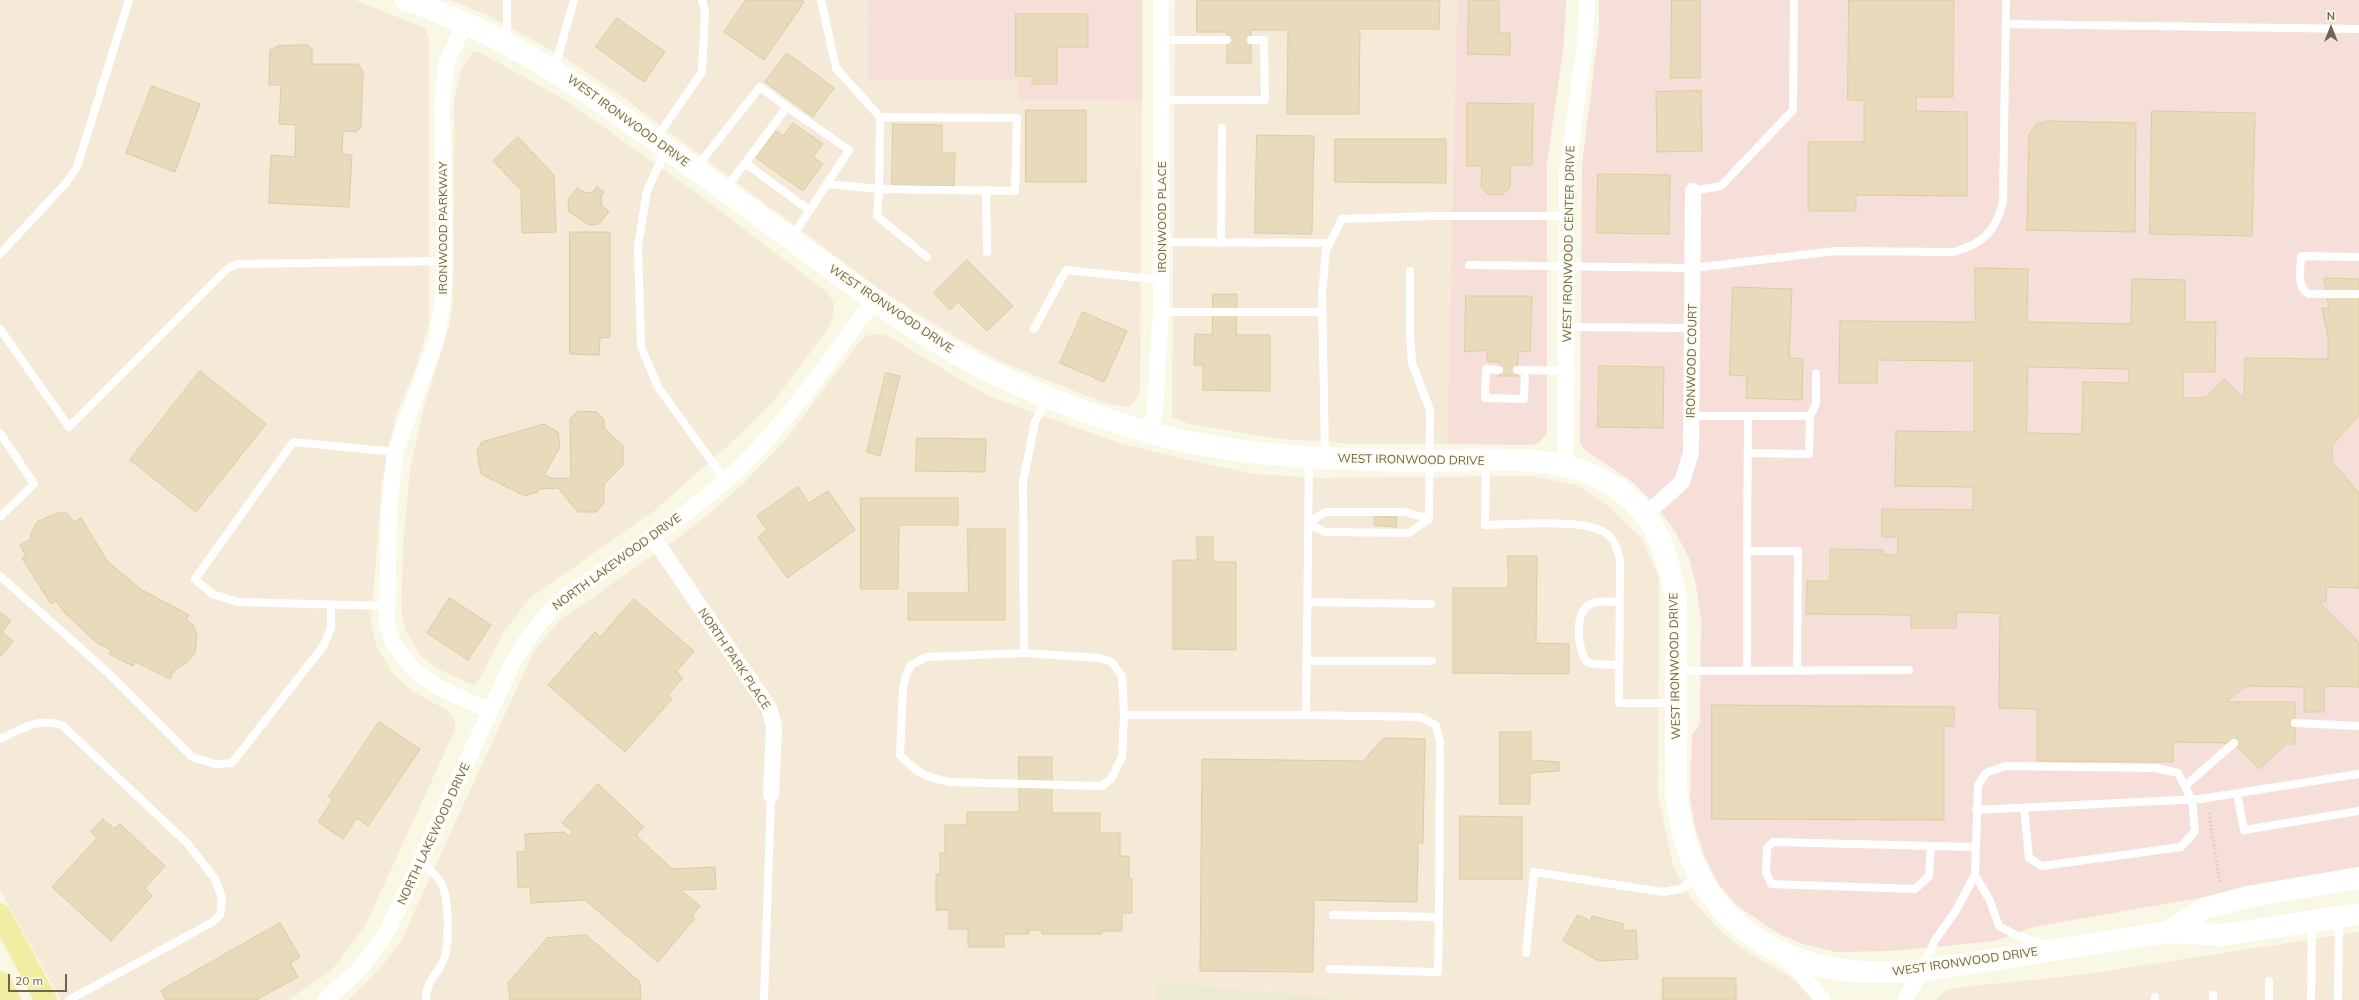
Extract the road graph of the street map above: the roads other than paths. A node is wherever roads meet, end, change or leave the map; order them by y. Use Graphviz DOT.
graph roads {
  1 [pos="129,0"];
  2 [pos="406,0"];
  3 [pos="507,0"];
  4 [pos="574,0"];
  5 [pos="702,0"];
  6 [pos="821,0"];
  7 [pos="1161,0"];
  8 [pos="1587,0"];
  9 [pos="1794,0"];
  10 [pos="2006,0"];
  11 [pos="465,23"];
  12 [pos="2006,24"];
  13 [pos="2359,29"];
  14 [pos="1161,40"];
  15 [pos="1227,40"];
  16 [pos="1251,40"];
  17 [pos="507,44"];
  18 [pos="554,70"];
  19 [pos="1162,100"];
  20 [pos="787,107"];
  21 [pos="880,117"];
  22 [pos="1222,128"];
  23 [pos="661,144"];
  24 [pos="745,163"];
  25 [pos="695,169"];
  26 [pos="827,184"];
  27 [pos="879,190"];
  28 [pos="986,190"];
  29 [pos="725,191"];
  30 [pos="1693,191"];
  31 [pos="810,210"];
  32 [pos="1567,216"];
  33 [pos="791,239"];
  34 [pos="1162,242"];
  35 [pos="1221,243"];
  36 [pos="1329,243"];
  37 [pos="987,252"];
  38 [pos="0,254"];
  39 [pos="927,257"];
  40 [pos="2359,257"];
  41 [pos="445,261"];
  42 [pos="1469,266"];
  43 [pos="1567,266"];
  44 [pos="1693,268"];
  45 [pos="1410,271"];
  46 [pos="1162,280"];
  47 [pos="2359,294"];
  48 [pos="874,300"];
  49 [pos="1161,312"];
  50 [pos="1322,312"];
  51 [pos="1567,327"];
  52 [pos="1693,328"];
  53 [pos="0,329"];
  54 [pos="1034,329"];
  55 [pos="1499,370"];
  56 [pos="1567,370"];
  57 [pos="1816,373"];
  58 [pos="1048,397"];
  59 [pos="1692,416"];
  60 [pos="1748,416"];
  61 [pos="1810,416"];
  62 [pos="1150,432"];
  63 [pos="0,433"];
  64 [pos="395,452"];
  65 [pos="1748,453"];
  66 [pos="1317,458"];
  67 [pos="1486,460"];
  68 [pos="1430,461"];
  69 [pos="1566,466"];
  70 [pos="725,480"];
  71 [pos="1646,514"];
  72 [pos="0,517"];
  73 [pos="1429,519"];
  74 [pos="1308,523"];
  75 [pos="652,536"];
  76 [pos="1747,551"];
  77 [pos="0,576"];
  78 [pos="1307,602"];
  79 [pos="1620,602"];
  80 [pos="331,604"];
  81 [pos="1431,604"];
  82 [pos="387,606"];
  83 [pos="1024,653"];
  84 [pos="1432,661"];
  85 [pos="1306,662"];
  86 [pos="1619,665"];
  87 [pos="1797,670"];
  88 [pos="1909,670"];
  89 [pos="1676,671"];
  90 [pos="1746,671"];
  91 [pos="1676,703"];
  92 [pos="490,711"];
  93 [pos="1124,715"];
  94 [pos="1306,715"];
  95 [pos="2295,723"];
  96 [pos="2359,726"];
  97 [pos="0,739"];
  98 [pos="2234,743"];
  99 [pos="2359,774"];
  100 [pos="2185,786"];
  101 [pos="2237,793"];
  102 [pos="771,794"];
  103 [pos="2192,800"];
  104 [pos="2024,808"];
  105 [pos="1976,810"];
  106 [pos="2359,811"];
  107 [pos="1931,846"];
  108 [pos="1975,847"];
  109 [pos="421,862"];
  110 [pos="1975,875"];
  111 [pos="1699,877"];
  112 [pos="2359,878"];
  113 [pos="0,914"];
  114 [pos="1332,915"];
  115 [pos="1439,916"];
  116 [pos="2349,916"];
  117 [pos="2312,921"];
  118 [pos="2168,932"];
  119 [pos="2059,950"];
  120 [pos="1777,951"];
  121 [pos="1526,953"];
  122 [pos="1330,969"];
  123 [pos="1921,971"];
  124 [pos="0,982"];
  125 [pos="2269,982"];
  126 [pos="10,1000"];
  127 [pos="46,1000"];
  128 [pos="69,1000"];
  129 [pos="325,1000"];
  130 [pos="426,1000"];
  131 [pos="764,1000"];
  132 [pos="1823,1000"];
  133 [pos="1905,1000"];
  134 [pos="2269,1000"];
  135 [pos="2312,1000"];
  136 [pos="2338,1000"];
  1 -- 38 [label="lane"];
  2 -- 11 [label="street, WEST IRONWOOD DRIVE"];
  3 -- 17 [label="lane"];
  4 -- 18 [label="lane"];
  5 -- 23 [label="lane"];
  6 -- 21 [label="lane"];
  7 -- 14 [label="street, IRONWOOD PLACE"];
  8 -- 32 [label="street, WEST IRONWOOD CENTER DRIVE"];
  9 -- 30 [label="lane"];
  10 -- 12 [label="lane"];
  11 -- 17 [label="street, WEST IRONWOOD DRIVE"];
  11 -- 41 [label="street, IRONWOOD PARKWAY"];
  12 -- 13 [label="lane"];
  12 -- 44 [label="lane"];
  14 -- 15 [label="lane"];
  14 -- 19 [label="street, IRONWOOD PLACE"];
  16 -- 19 [label="lane"];
  17 -- 18 [label="street, WEST IRONWOOD DRIVE"];
  18 -- 23 [label="street, WEST IRONWOOD DRIVE"];
  19 -- 34 [label="street, IRONWOOD PLACE"];
  20 -- 24 [label="lane"];
  20 -- 25 [label="lane"];
  20 -- 26 [label="lane"];
  21 -- 27 [label="lane"];
  21 -- 28 [label="lane"];
  22 -- 35 [label="lane"];
  23 -- 25 [label="street, WEST IRONWOOD DRIVE"];
  23 -- 70 [label="lane"];
  24 -- 29 [label="lane"];
  24 -- 31 [label="lane"];
  25 -- 29 [label="street, WEST IRONWOOD DRIVE"];
  26 -- 27 [label="lane"];
  26 -- 31 [label="lane"];
  27 -- 28 [label="lane"];
  27 -- 39 [label="lane"];
  28 -- 37 [label="lane"];
  29 -- 33 [label="street, WEST IRONWOOD DRIVE"];
  30 -- 44 [label="street, IRONWOOD COURT"];
  31 -- 33 [label="lane"];
  32 -- 36 [label="lane"];
  32 -- 43 [label="street, WEST IRONWOOD CENTER DRIVE"];
  33 -- 48 [label="street, WEST IRONWOOD DRIVE"];
  34 -- 35 [label="lane"];
  34 -- 46 [label="street, IRONWOOD PLACE"];
  35 -- 36 [label="lane"];
  36 -- 50 [label="lane"];
  40 -- 47 [label="lane"];
  41 -- 53 [label="lane"];
  41 -- 64 [label="street, IRONWOOD PARKWAY"];
  42 -- 43 [label="lane"];
  43 -- 44 [label="lane"];
  43 -- 51 [label="street, WEST IRONWOOD CENTER DRIVE"];
  44 -- 52 [label="street, IRONWOOD COURT"];
  45 -- 68 [label="lane"];
  46 -- 49 [label="street, IRONWOOD PLACE"];
  46 -- 54 [label="lane"];
  48 -- 58 [label="street, WEST IRONWOOD DRIVE"];
  48 -- 70 [label="street, NORTH LAKEWOOD DRIVE"];
  49 -- 50 [label="lane"];
  49 -- 62 [label="street, IRONWOOD PLACE"];
  50 -- 66 [label="lane"];
  51 -- 52 [label="lane"];
  51 -- 56 [label="street, WEST IRONWOOD CENTER DRIVE"];
  52 -- 59 [label="street, IRONWOOD COURT"];
  55 -- 56 [label="lane"];
  56 -- 69 [label="street, WEST IRONWOOD CENTER DRIVE"];
  57 -- 61 [label="lane"];
  58 -- 62 [label="street, WEST IRONWOOD DRIVE"];
  58 -- 83 [label="lane"];
  59 -- 60 [label="lane"];
  59 -- 71 [label="street, IRONWOOD COURT"];
  60 -- 61 [label="lane"];
  60 -- 65 [label="lane"];
  61 -- 65 [label="lane"];
  62 -- 66 [label="street, WEST IRONWOOD DRIVE"];
  63 -- 72 [label="lane"];
  64 -- 80 [label="lane"];
  64 -- 82 [label="street, IRONWOOD PARKWAY"];
  65 -- 76 [label="lane"];
  66 -- 68 [label="street, WEST IRONWOOD DRIVE"];
  66 -- 74 [label="lane"];
  67 -- 68 [label="street, WEST IRONWOOD DRIVE"];
  67 -- 69 [label="street, WEST IRONWOOD DRIVE"];
  67 -- 79 [label="lane"];
  68 -- 73 [label="lane"];
  69 -- 71 [label="street, WEST IRONWOOD DRIVE"];
  70 -- 75 [label="street, NORTH LAKEWOOD DRIVE"];
  71 -- 89 [label="street, WEST IRONWOOD DRIVE"];
  73 -- 74 [label="lane"];
  73 -- 74 [label="lane"];
  74 -- 78 [label="lane"];
  75 -- 92 [label="street, NORTH LAKEWOOD DRIVE"];
  75 -- 102 [label="street, NORTH PARK PLACE"];
  76 -- 87 [label="lane"];
  76 -- 90 [label="lane"];
  77 -- 80 [label="lane"];
  78 -- 81 [label="lane"];
  78 -- 85 [label="lane"];
  79 -- 86 [label="lane"];
  79 -- 86 [label="lane"];
  80 -- 82 [label="lane"];
  82 -- 92 [label="street, IRONWOOD PARKWAY"];
  83 -- 93 [label="lane"];
  83 -- 93 [label="lane"];
  84 -- 85 [label="lane"];
  85 -- 94 [label="lane"];
  86 -- 91 [label="lane"];
  87 -- 88 [label="lane"];
  87 -- 90 [label="lane"];
  89 -- 90 [label="lane"];
  89 -- 91 [label="street, WEST IRONWOOD DRIVE"];
  91 -- 111 [label="street, WEST IRONWOOD DRIVE"];
  92 -- 109 [label="street, NORTH LAKEWOOD DRIVE"];
  93 -- 94 [label="lane"];
  94 -- 115 [label="lane"];
  95 -- 96 [label="lane"];
  97 -- 128 [label="lane"];
  98 -- 100 [label="lane"];
  99 -- 101 [label="lane"];
  100 -- 103 [label="lane"];
  100 -- 105 [label="lane"];
  101 -- 103 [label="lane"];
  101 -- 106 [label="lane"];
  102 -- 131 [label="lane"];
  103 -- 104 [label="lane"];
  103 -- 104 [label="lane"];
  104 -- 105 [label="lane"];
  105 -- 108 [label="lane"];
  107 -- 107 [label="lane"];
  107 -- 108 [label="lane"];
  108 -- 110 [label="lane"];
  109 -- 129 [label="street, NORTH LAKEWOOD DRIVE"];
  109 -- 130 [label="lane"];
  110 -- 119 [label="lane"];
  110 -- 123 [label="lane"];
  111 -- 120 [label="street, WEST IRONWOOD DRIVE"];
  111 -- 121 [label="lane"];
  112 -- 118 [label="street, WEST IRONWOOD DRIVE"];
  113 -- 127 [label="main road"];
  114 -- 115 [label="lane"];
  115 -- 122 [label="lane"];
  116 -- 117 [label="street, WEST IRONWOOD DRIVE"];
  116 -- 136 [label="lane"];
  117 -- 118 [label="street, WEST IRONWOOD DRIVE"];
  117 -- 135 [label="lane"];
  118 -- 119 [label="street, WEST IRONWOOD DRIVE"];
  119 -- 123 [label="street, WEST IRONWOOD DRIVE"];
  120 -- 123 [label="street, WEST IRONWOOD DRIVE"];
  120 -- 132 [label="street"];
  123 -- 133 [label="street"];
  124 -- 126 [label="main road"];
  125 -- 134 [label="lane"];
}
